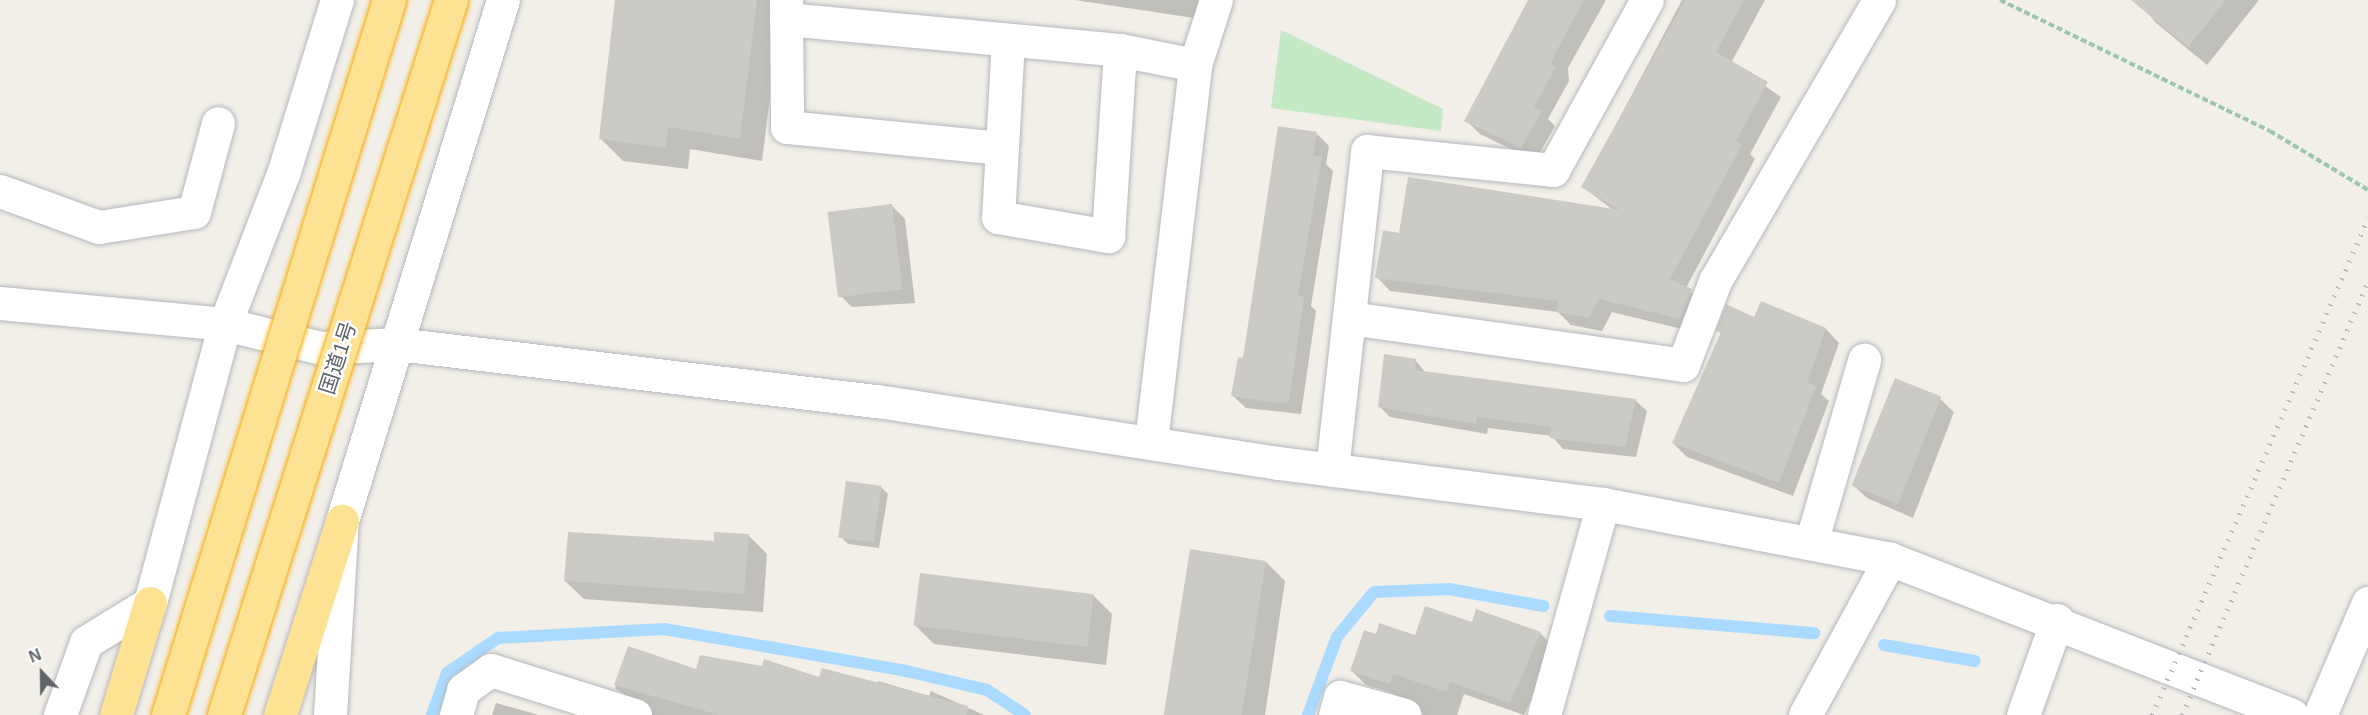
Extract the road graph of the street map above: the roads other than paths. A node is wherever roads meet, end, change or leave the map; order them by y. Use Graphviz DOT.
graph roads {
  1 [pos="337,0"];
  2 [pos="389,0"];
  3 [pos="451,0"];
  4 [pos="503,0"];
  5 [pos="1216,0"];
  6 [pos="1647,0"];
  7 [pos="1879,0"];
  8 [pos="786,9"];
  9 [pos="1008,40"];
  10 [pos="1120,50"];
  11 [pos="1195,64"];
  12 [pos="218,123"];
  13 [pos="1000,148"];
  14 [pos="0,191"];
  15 [pos="0,303"];
  16 [pos="1348,318"];
  17 [pos="225,324"];
  18 [pos="397,344"];
  19 [pos="1864,360"];
  20 [pos="1151,442"];
  21 [pos="1332,470"];
  22 [pos="1603,504"];
  23 [pos="342,521"];
  24 [pos="1811,543"];
  25 [pos="1890,559"];
  26 [pos="150,603"];
  27 [pos="2368,603"];
  28 [pos="2057,620"];
  29 [pos="60,715"];
  30 [pos="116,715"];
  31 [pos="168,715"];
  32 [pos="225,715"];
  33 [pos="280,715"];
  34 [pos="330,715"];
  35 [pos="456,715"];
  36 [pos="635,715"];
  37 [pos="1335,715"];
  38 [pos="1405,715"];
  39 [pos="1544,715"];
  40 [pos="1805,715"];
  41 [pos="2023,715"];
  42 [pos="2292,715"];
  43 [pos="2320,715"];
  1 -- 17 [label="street"];
  2 -- 31 [label="highway, bridge"];
  3 -- 32 [label="highway, 国道1号, bridge"];
  4 -- 18 [label="street"];
  5 -- 11 [label="street"];
  6 -- 16 [label="street"];
  7 -- 16 [label="street"];
  8 -- 9 [label="street"];
  8 -- 13 [label="street"];
  9 -- 10 [label="street"];
  9 -- 13 [label="street"];
  10 -- 11 [label="street"];
  10 -- 13 [label="street"];
  11 -- 20 [label="street"];
  12 -- 14 [label="street"];
  15 -- 17 [label="street"];
  16 -- 21 [label="street"];
  17 -- 18 [label="street"];
  17 -- 26 [label="street"];
  18 -- 20 [label="street"];
  18 -- 23 [label="street"];
  19 -- 24 [label="street"];
  20 -- 21 [label="street"];
  21 -- 22 [label="street"];
  22 -- 24 [label="street"];
  22 -- 39 [label="street"];
  23 -- 33 [label="highway"];
  23 -- 34 [label="street"];
  24 -- 25 [label="street"];
  25 -- 28 [label="street"];
  25 -- 40 [label="street"];
  26 -- 29 [label="street"];
  26 -- 30 [label="highway"];
  27 -- 43 [label="street"];
  28 -- 41 [label="street"];
  28 -- 42 [label="street"];
  35 -- 36 [label="street"];
  37 -- 38 [label="street"];
}
